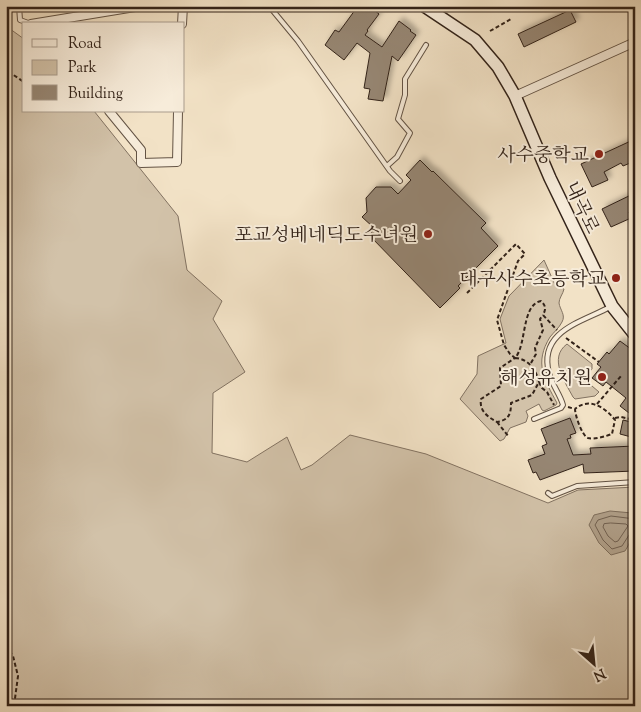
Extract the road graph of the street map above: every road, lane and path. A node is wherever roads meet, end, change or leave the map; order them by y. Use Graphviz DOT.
graph roads {
  1 [pos="19,6"];
  2 [pos="141,6"];
  3 [pos="183,6"];
  4 [pos="269,6"];
  5 [pos="424,6"];
  6 [pos="511,19"];
  7 [pos="26,22"];
  8 [pos="43,22"];
  9 [pos="182,22"];
  10 [pos="490,31"];
  11 [pos="635,42"];
  12 [pos="426,46"];
  13 [pos="22,81"];
  14 [pos="6,82"];
  15 [pos="515,96"];
  16 [pos="110,112"];
  17 [pos="178,112"];
  18 [pos="387,166"];
  19 [pos="400,181"];
  20 [pos="468,292"];
  21 [pos="612,306"];
  22 [pos="543,315"];
  23 [pos="556,330"];
  24 [pos="635,335"];
  25 [pos="564,336"];
  26 [pos="515,358"];
  27 [pos="599,362"];
  28 [pos="530,364"];
  29 [pos="621,376"];
  30 [pos="539,382"];
  31 [pos="597,404"];
  32 [pos="563,405"];
  33 [pos="555,407"];
  34 [pos="575,409"];
  35 [pos="614,418"];
  36 [pos="534,419"];
  37 [pos="635,420"];
  38 [pos="497,422"];
  39 [pos="508,437"];
  40 [pos="635,482"];
  41 [pos="548,493"];
  42 [pos="6,601"];
  43 [pos="14,706"];
  1 -- 7 [label="lane"];
  2 -- 8 [label="street"];
  3 -- 9 [label="street"];
  4 -- 18 [label="lane"];
  5 -- 15 [label="main road, 내곡로"];
  6 -- 10 [label="path"];
  11 -- 15 [label="street"];
  12 -- 18 [label="lane"];
  13 -- 14 [label="path"];
  15 -- 21 [label="main road, 내곡로"];
  16 -- 17 [label="street"];
  18 -- 19 [label="lane"];
  20 -- 26 [label="path"];
  21 -- 24 [label="main road, 내곡로"];
  21 -- 32 [label="lane"];
  22 -- 23 [label="path"];
  22 -- 26 [label="path"];
  22 -- 28 [label="path"];
  25 -- 27 [label="path"];
  26 -- 28 [label="path"];
  26 -- 38 [label="path"];
  28 -- 30 [label="path"];
  29 -- 31 [label="path"];
  30 -- 33 [label="path"];
  30 -- 38 [label="path"];
  31 -- 34 [label="path"];
  31 -- 35 [label="path"];
  32 -- 34 [label="path"];
  32 -- 36 [label="lane"];
  34 -- 35 [label="path"];
  35 -- 37 [label="path"];
  38 -- 39 [label="path"];
  40 -- 41 [label="lane"];
  42 -- 43 [label="path"];
}
